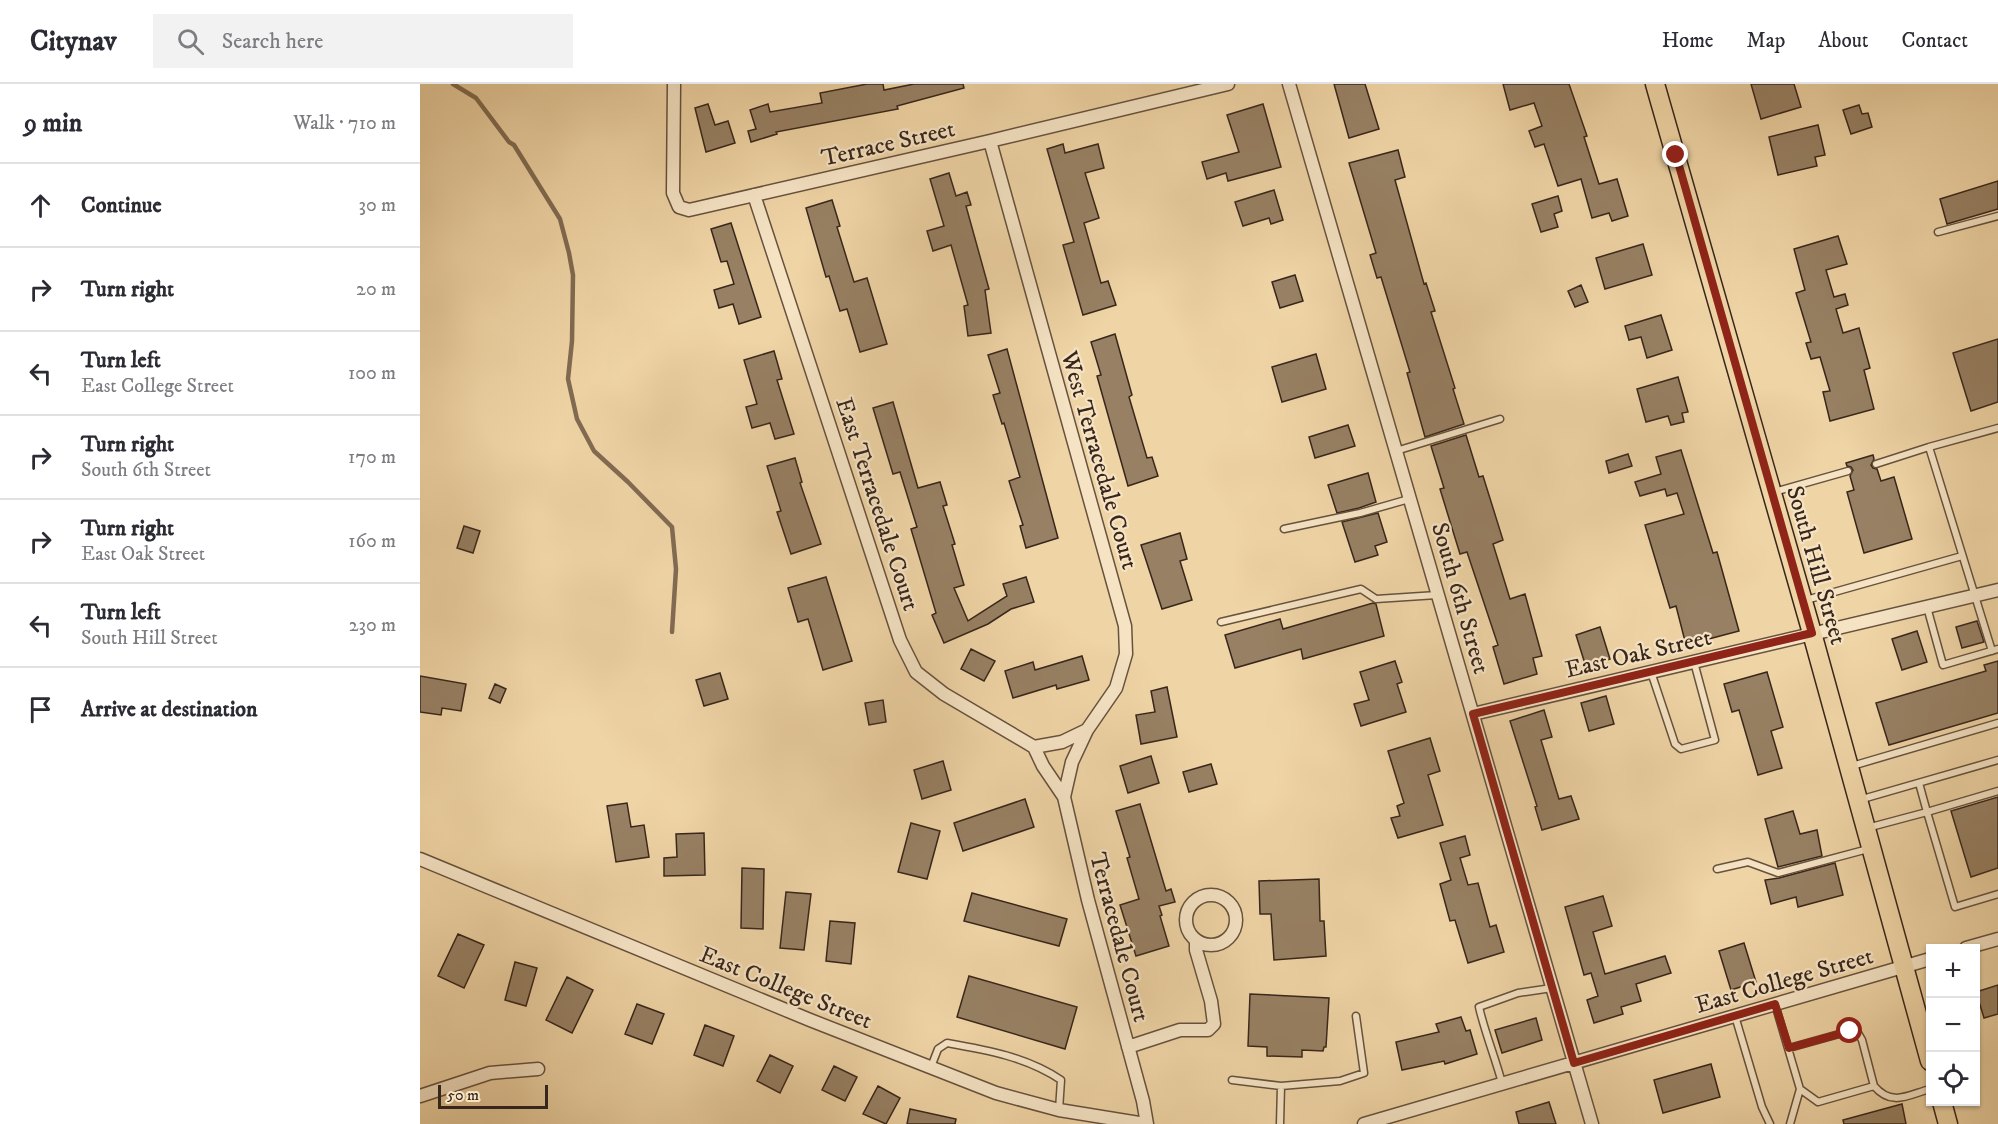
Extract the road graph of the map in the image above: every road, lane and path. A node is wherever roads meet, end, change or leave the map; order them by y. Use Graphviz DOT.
graph roads {
  1 [pos="674,84"];
  2 [pos="1228,84"];
  3 [pos="1289,84"];
  4 [pos="1655,84"];
  5 [pos="990,141"];
  6 [pos="754,195"];
  7 [pos="1998,216"];
  8 [pos="1938,232"];
  9 [pos="1500,419"];
  10 [pos="1998,428"];
  11 [pos="1929,447"];
  12 [pos="1396,451"];
  13 [pos="1876,464"];
  14 [pos="1848,471"];
  15 [pos="1772,492"];
  16 [pos="1410,499"];
  17 [pos="1284,530"];
  18 [pos="1962,556"];
  19 [pos="1998,590"];
  20 [pos="1438,595"];
  21 [pos="1974,596"];
  22 [pos="1803,602"];
  23 [pos="1927,607"];
  24 [pos="1221,622"];
  25 [pos="1812,633"];
  26 [pos="1995,650"];
  27 [pos="1694,661"];
  28 [pos="1651,671"];
  29 [pos="1473,714"];
  30 [pos="1998,723"];
  31 [pos="1087,730"];
  32 [pos="1034,747"];
  33 [pos="1998,760"];
  34 [pos="1849,767"];
  35 [pos="1919,783"];
  36 [pos="1998,791"];
  37 [pos="1064,797"];
  38 [pos="1858,800"];
  39 [pos="1928,812"];
  40 [pos="1866,828"];
  41 [pos="1872,848"];
  42 [pos="420,859"];
  43 [pos="1716,869"];
  44 [pos="1998,894"];
  45 [pos="1998,939"];
  46 [pos="1196,940"];
  47 [pos="1980,944"];
  48 [pos="1926,960"];
  49 [pos="1905,966"];
  50 [pos="1552,988"];
  51 [pos="1775,1004"];
  52 [pos="1356,1016"];
  53 [pos="1735,1016"];
  54 [pos="1128,1047"];
  55 [pos="1789,1048"];
  56 [pos="1928,1052"];
  57 [pos="1574,1063"];
  58 [pos="931,1067"];
  59 [pos="538,1069"];
  60 [pos="1232,1080"];
  61 [pos="1503,1083"];
  62 [pos="1281,1086"];
  63 [pos="1874,1086"];
  64 [pos="1800,1089"];
  65 [pos="1926,1090"];
  66 [pos="420,1096"];
  67 [pos="1943,1106"];
  68 [pos="1059,1110"];
  69 [pos="1146,1124"];
  70 [pos="1280,1124"];
  71 [pos="1364,1124"];
  72 [pos="1592,1124"];
  73 [pos="1770,1124"];
  74 [pos="1790,1124"];
  75 [pos="1948,1124"];
  1 -- 6 [label="street, Terrace Street"];
  2 -- 5 [label="street, Terrace Street"];
  3 -- 12 [label="street, South 6th Street"];
  4 -- 15 [label="main road, South Hill Street"];
  5 -- 6 [label="street, Terrace Street"];
  5 -- 31 [label="street, West Terracedale Court"];
  6 -- 32 [label="street, East Terracedale Court"];
  7 -- 8 [label="lane"];
  9 -- 12 [label="lane"];
  10 -- 11 [label="lane"];
  11 -- 13 [label="lane"];
  11 -- 18 [label="lane"];
  12 -- 16 [label="street, South 6th Street"];
  14 -- 15 [label="lane"];
  15 -- 22 [label="main road, South Hill Street"];
  16 -- 17 [label="lane"];
  16 -- 20 [label="street, South 6th Street"];
  18 -- 21 [label="lane"];
  18 -- 22 [label="lane"];
  19 -- 21 [label="street, East Oak Street"];
  20 -- 24 [label="lane"];
  20 -- 29 [label="street, South 6th Street"];
  21 -- 23 [label="street, East Oak Street"];
  21 -- 26 [label="lane"];
  22 -- 25 [label="main road, South Hill Street"];
  23 -- 25 [label="street, East Oak Street"];
  23 -- 26 [label="lane"];
  25 -- 27 [label="street, East Oak Street"];
  25 -- 34 [label="main road, South Hill Street"];
  27 -- 28 [label="street, East Oak Street"];
  27 -- 28 [label="lane"];
  28 -- 29 [label="street, East Oak Street"];
  29 -- 50 [label="street, South 6th Street"];
  30 -- 34 [label="lane"];
  31 -- 32 [label="street"];
  31 -- 37 [label="street, West Terracedale Court"];
  32 -- 37 [label="street, Terracedale Court"];
  33 -- 35 [label="lane"];
  34 -- 38 [label="main road, South Hill Street"];
  35 -- 38 [label="lane"];
  35 -- 39 [label="lane"];
  36 -- 39 [label="lane"];
  37 -- 54 [label="street, Terracedale Court"];
  38 -- 40 [label="main road, South Hill Street"];
  39 -- 40 [label="lane"];
  39 -- 44 [label="lane"];
  40 -- 41 [label="main road, South Hill Street"];
  41 -- 43 [label="lane"];
  41 -- 49 [label="main road, South Hill Street"];
  42 -- 58 [label="street, East College Street"];
  45 -- 47 [label="street"];
  46 -- 46 [label="street"];
  46 -- 54 [label="street"];
  48 -- 49 [label="street, East College Street"];
  49 -- 51 [label="street, East College Street"];
  49 -- 56 [label="main road, South Hill Street"];
  50 -- 57 [label="street, South 6th Street"];
  50 -- 61 [label="lane"];
  51 -- 53 [label="street, East College Street"];
  51 -- 55 [label="lane"];
  52 -- 62 [label="lane"];
  53 -- 57 [label="street, East College Street"];
  53 -- 73 [label="lane"];
  54 -- 69 [label="street, Terracedale Court"];
  55 -- 63 [label="lane"];
  55 -- 64 [label="lane"];
  57 -- 61 [label="street, East College Street"];
  57 -- 72 [label="street, South 6th Street"];
  58 -- 68 [label="street, East College Street"];
  58 -- 68 [label="lane"];
  59 -- 66 [label="street"];
  60 -- 62 [label="lane"];
  61 -- 71 [label="street, East College Street"];
  62 -- 70 [label="lane"];
  63 -- 64 [label="lane"];
  63 -- 65 [label="lane"];
  64 -- 74 [label="lane"];
  67 -- 75 [label="main road"];
  68 -- 69 [label="street, East College Street"];
}
